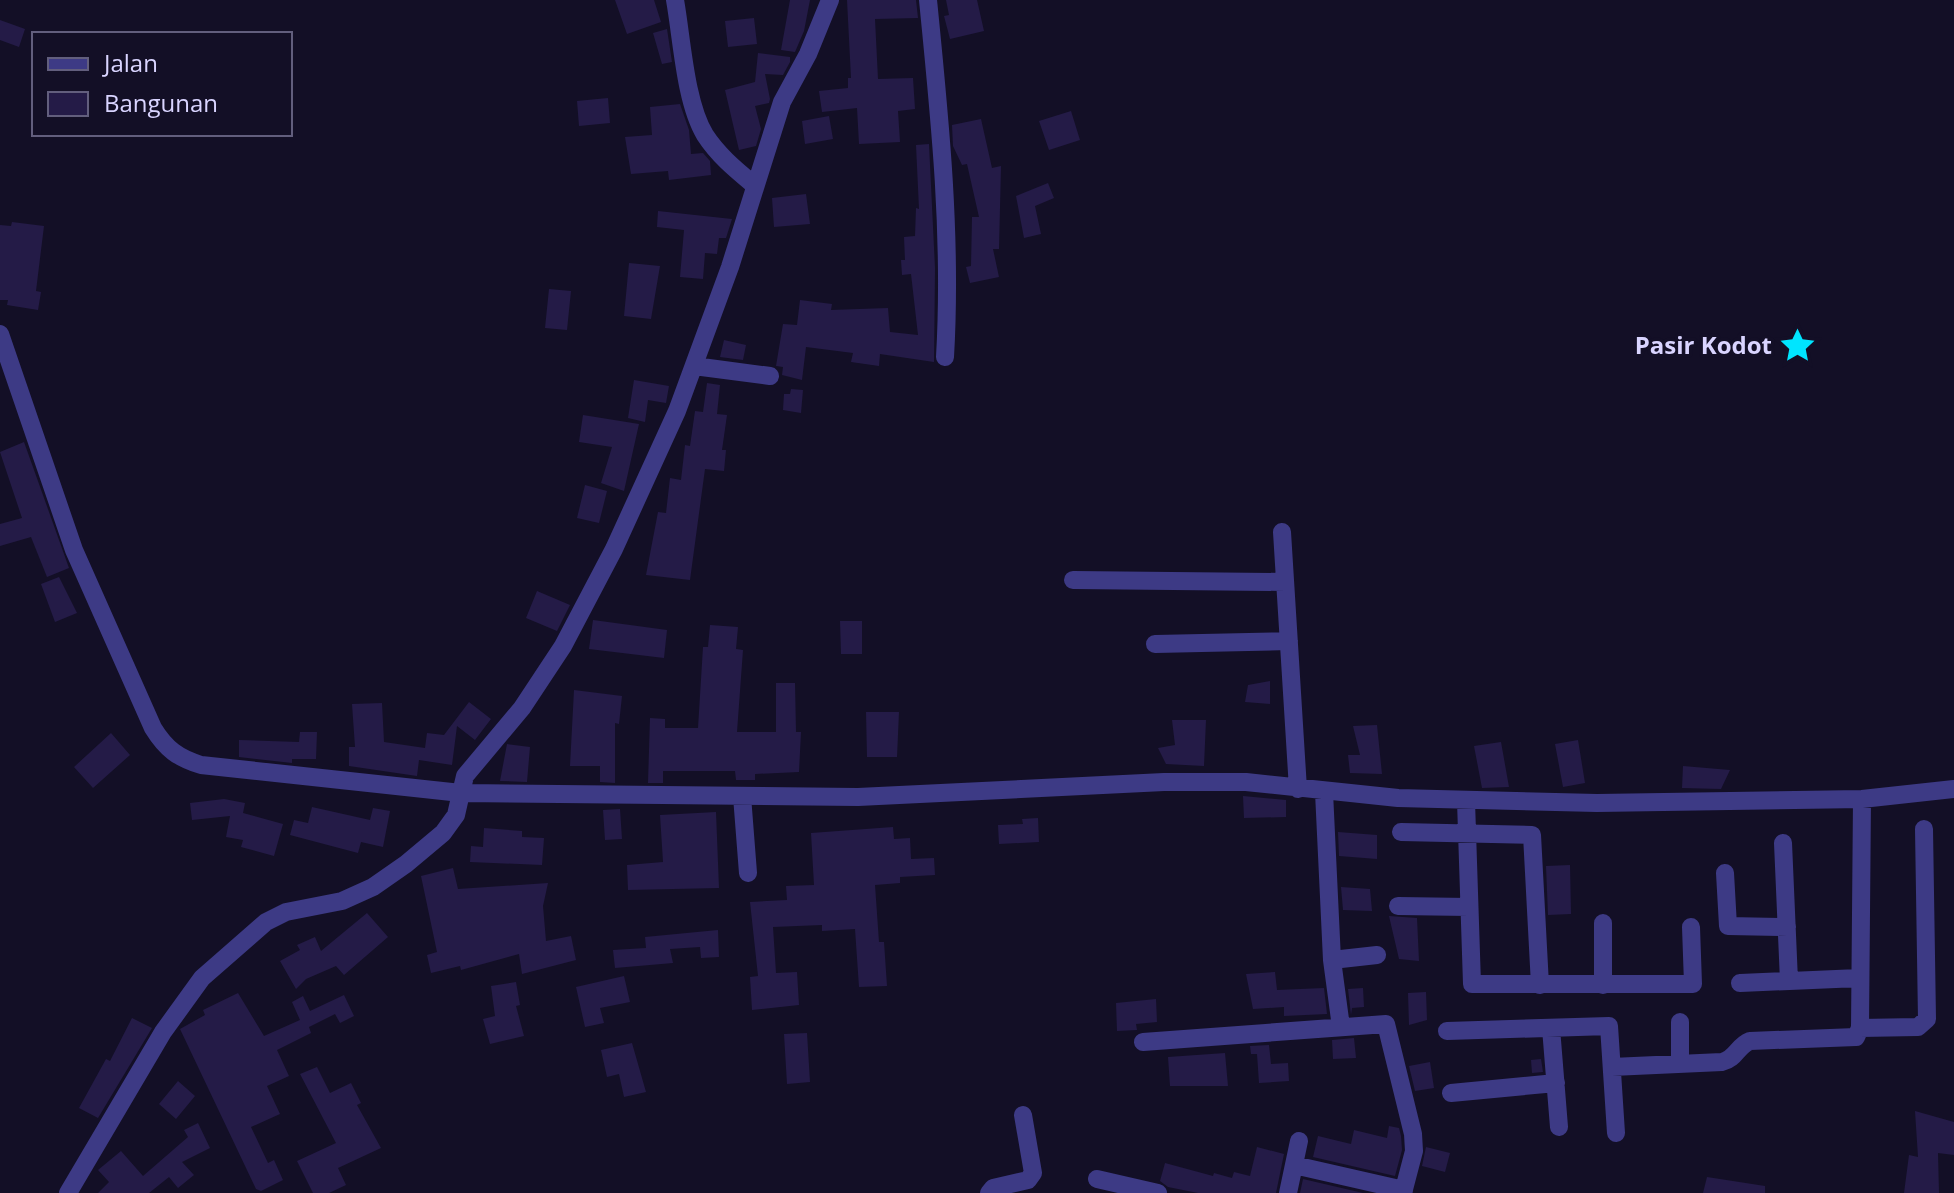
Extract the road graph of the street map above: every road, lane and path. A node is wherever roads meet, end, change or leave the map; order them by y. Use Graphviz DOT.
graph roads {
  1 [pos="675,0"];
  2 [pos="830,0"];
  3 [pos="928,0"];
  4 [pos="753,184"];
  5 [pos="0,334"];
  6 [pos="945,357"];
  7 [pos="694,366"];
  8 [pos="770,376"];
  9 [pos="1282,532"];
  10 [pos="1073,580"];
  11 [pos="1285,582"];
  12 [pos="1289,641"];
  13 [pos="1155,644"];
  14 [pos="1298,789"];
  15 [pos="1954,789"];
  16 [pos="1324,792"];
  17 [pos="461,793"];
  18 [pos="742,796"];
  19 [pos="1862,799"];
  20 [pos="1466,801"];
  21 [pos="1924,829"];
  22 [pos="1401,832"];
  23 [pos="1467,834"];
  24 [pos="1783,843"];
  25 [pos="748,873"];
  26 [pos="1725,873"];
  27 [pos="1398,906"];
  28 [pos="1469,907"];
  29 [pos="1603,923"];
  30 [pos="1691,927"];
  31 [pos="1787,927"];
  32 [pos="1377,955"];
  33 [pos="1332,960"];
  34 [pos="1859,978"];
  35 [pos="1789,981"];
  36 [pos="1740,983"];
  37 [pos="1540,985"];
  38 [pos="1603,985"];
  39 [pos="1680,1022"];
  40 [pos="1341,1027"];
  41 [pos="1551,1028"];
  42 [pos="1860,1028"];
  43 [pos="1447,1031"];
  44 [pos="1143,1042"];
  45 [pos="1680,1064"];
  46 [pos="1612,1067"];
  47 [pos="1556,1083"];
  48 [pos="1451,1093"];
  49 [pos="1023,1115"];
  50 [pos="1559,1127"];
  51 [pos="1616,1133"];
  52 [pos="1299,1141"];
  53 [pos="1294,1165"];
  54 [pos="1097,1179"];
  55 [pos="1345,1185"];
  56 [pos="1403,1192"];
  57 [pos="68,1193"];
  58 [pos="989,1193"];
  59 [pos="1158,1193"];
  60 [pos="1288,1193"];
  1 -- 4 [label="street"];
  2 -- 4 [label="street"];
  3 -- 6 [label="street"];
  4 -- 7 [label="street"];
  5 -- 17 [label="street"];
  7 -- 8 [label="street"];
  7 -- 17 [label="street"];
  9 -- 11 [label="street"];
  10 -- 11 [label="street"];
  11 -- 12 [label="street"];
  12 -- 13 [label="street"];
  12 -- 14 [label="street"];
  14 -- 16 [label="street"];
  14 -- 18 [label="street"];
  15 -- 19 [label="street"];
  16 -- 20 [label="street"];
  16 -- 33 [label="street"];
  17 -- 18 [label="street"];
  17 -- 57 [label="street"];
  18 -- 25 [label="street"];
  19 -- 20 [label="street"];
  19 -- 34 [label="street"];
  20 -- 23 [label="street"];
  21 -- 42 [label="street"];
  22 -- 23 [label="street"];
  23 -- 28 [label="street"];
  23 -- 37 [label="street"];
  24 -- 31 [label="street"];
  26 -- 31 [label="street"];
  27 -- 28 [label="street"];
  28 -- 37 [label="street"];
  29 -- 38 [label="street"];
  30 -- 38 [label="street"];
  31 -- 35 [label="street"];
  32 -- 33 [label="street"];
  33 -- 40 [label="street"];
  34 -- 35 [label="street"];
  34 -- 42 [label="street"];
  35 -- 36 [label="street"];
  37 -- 38 [label="street"];
  39 -- 45 [label="street"];
  40 -- 44 [label="street"];
  40 -- 56 [label="street"];
  41 -- 43 [label="street"];
  41 -- 46 [label="street"];
  41 -- 47 [label="street"];
  42 -- 45 [label="street"];
  45 -- 46 [label="street"];
  46 -- 51 [label="street"];
  47 -- 48 [label="street"];
  47 -- 50 [label="street"];
  49 -- 58 [label="street"];
  52 -- 53 [label="street"];
  53 -- 55 [label="street"];
  53 -- 60 [label="street"];
  54 -- 59 [label="street"];
  55 -- 56 [label="street"];
}
